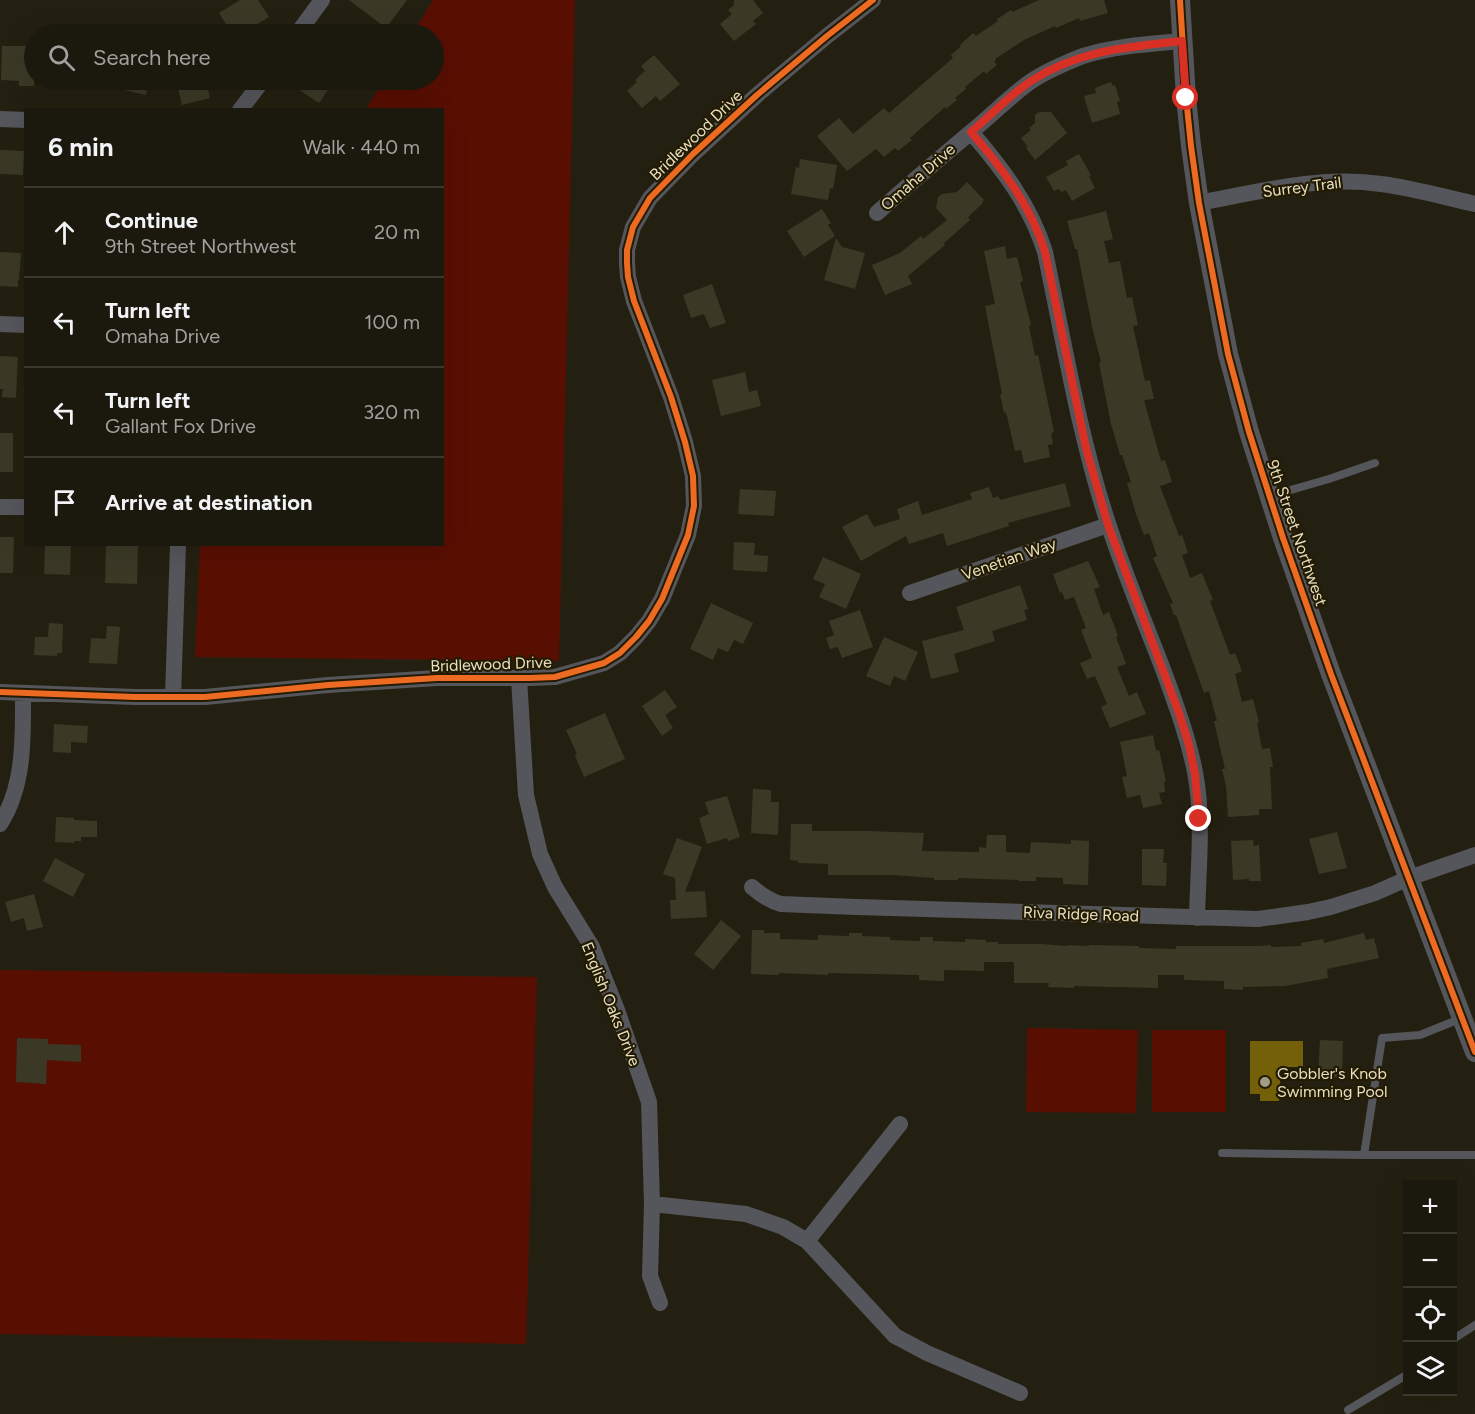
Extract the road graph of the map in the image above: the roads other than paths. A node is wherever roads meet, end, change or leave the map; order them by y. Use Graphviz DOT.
graph roads {
  1 [pos="322,0"];
  2 [pos="873,0"];
  3 [pos="1180,0"];
  4 [pos="304,24"];
  5 [pos="1182,41"];
  6 [pos="255,90"];
  7 [pos="242,108"];
  8 [pos="0,118"];
  9 [pos="24,120"];
  10 [pos="971,132"];
  11 [pos="1199,203"];
  12 [pos="1475,204"];
  13 [pos="877,213"];
  14 [pos="0,324"];
  15 [pos="24,325"];
  16 [pos="1375,463"];
  17 [pos="1269,496"];
  18 [pos="0,507"];
  19 [pos="24,507"];
  20 [pos="1108,525"];
  21 [pos="178,546"];
  22 [pos="910,593"];
  23 [pos="519,678"];
  24 [pos="0,692"];
  25 [pos="23,693"];
  26 [pos="173,697"];
  27 [pos="0,824"];
  28 [pos="1475,855"];
  29 [pos="1409,878"];
  30 [pos="752,887"];
  31 [pos="1197,918"];
  32 [pos="1462,1018"];
  33 [pos="1475,1052"];
  34 [pos="900,1125"];
  35 [pos="1222,1153"];
  36 [pos="1364,1155"];
  37 [pos="1475,1155"];
  38 [pos="652,1204"];
  39 [pos="807,1241"];
  40 [pos="660,1303"];
  41 [pos="1475,1325"];
  42 [pos="1457,1337"];
  43 [pos="1403,1376"];
  44 [pos="1020,1393"];
  45 [pos="1348,1410"];
  1 -- 4 [label="street"];
  2 -- 23 [label="street, Bridlewood Drive"];
  3 -- 5 [label="street, 9th Street Northwest"];
  5 -- 10 [label="street, Omaha Drive"];
  5 -- 11 [label="street, 9th Street Northwest"];
  6 -- 7 [label="street"];
  8 -- 9 [label="street"];
  10 -- 13 [label="street, Omaha Drive"];
  10 -- 20 [label="street"];
  11 -- 12 [label="street, Surrey Trail"];
  11 -- 17 [label="street, 9th Street Northwest"];
  14 -- 15 [label="street"];
  16 -- 17 [label="lane"];
  17 -- 29 [label="street, 9th Street Northwest"];
  18 -- 19 [label="street"];
  20 -- 22 [label="street, Venetian Way"];
  20 -- 31 [label="street"];
  21 -- 26 [label="street"];
  23 -- 26 [label="street, Bridlewood Drive"];
  23 -- 38 [label="street, English Oaks Drive"];
  24 -- 25 [label="street, Bridlewood Drive"];
  25 -- 26 [label="street, Bridlewood Drive"];
  25 -- 27 [label="street"];
  28 -- 29 [label="street, Riva Ridge Road"];
  29 -- 31 [label="street, Riva Ridge Road"];
  29 -- 32 [label="street, 9th Street Northwest"];
  30 -- 31 [label="street, Riva Ridge Road"];
  32 -- 33 [label="street, 9th Street Northwest"];
  32 -- 36 [label="lane"];
  34 -- 39 [label="street"];
  35 -- 36 [label="lane"];
  36 -- 37 [label="lane"];
  38 -- 39 [label="street"];
  38 -- 40 [label="street, English Oaks Drive"];
  39 -- 44 [label="street"];
  41 -- 42 [label="lane"];
  43 -- 45 [label="lane"];
}
